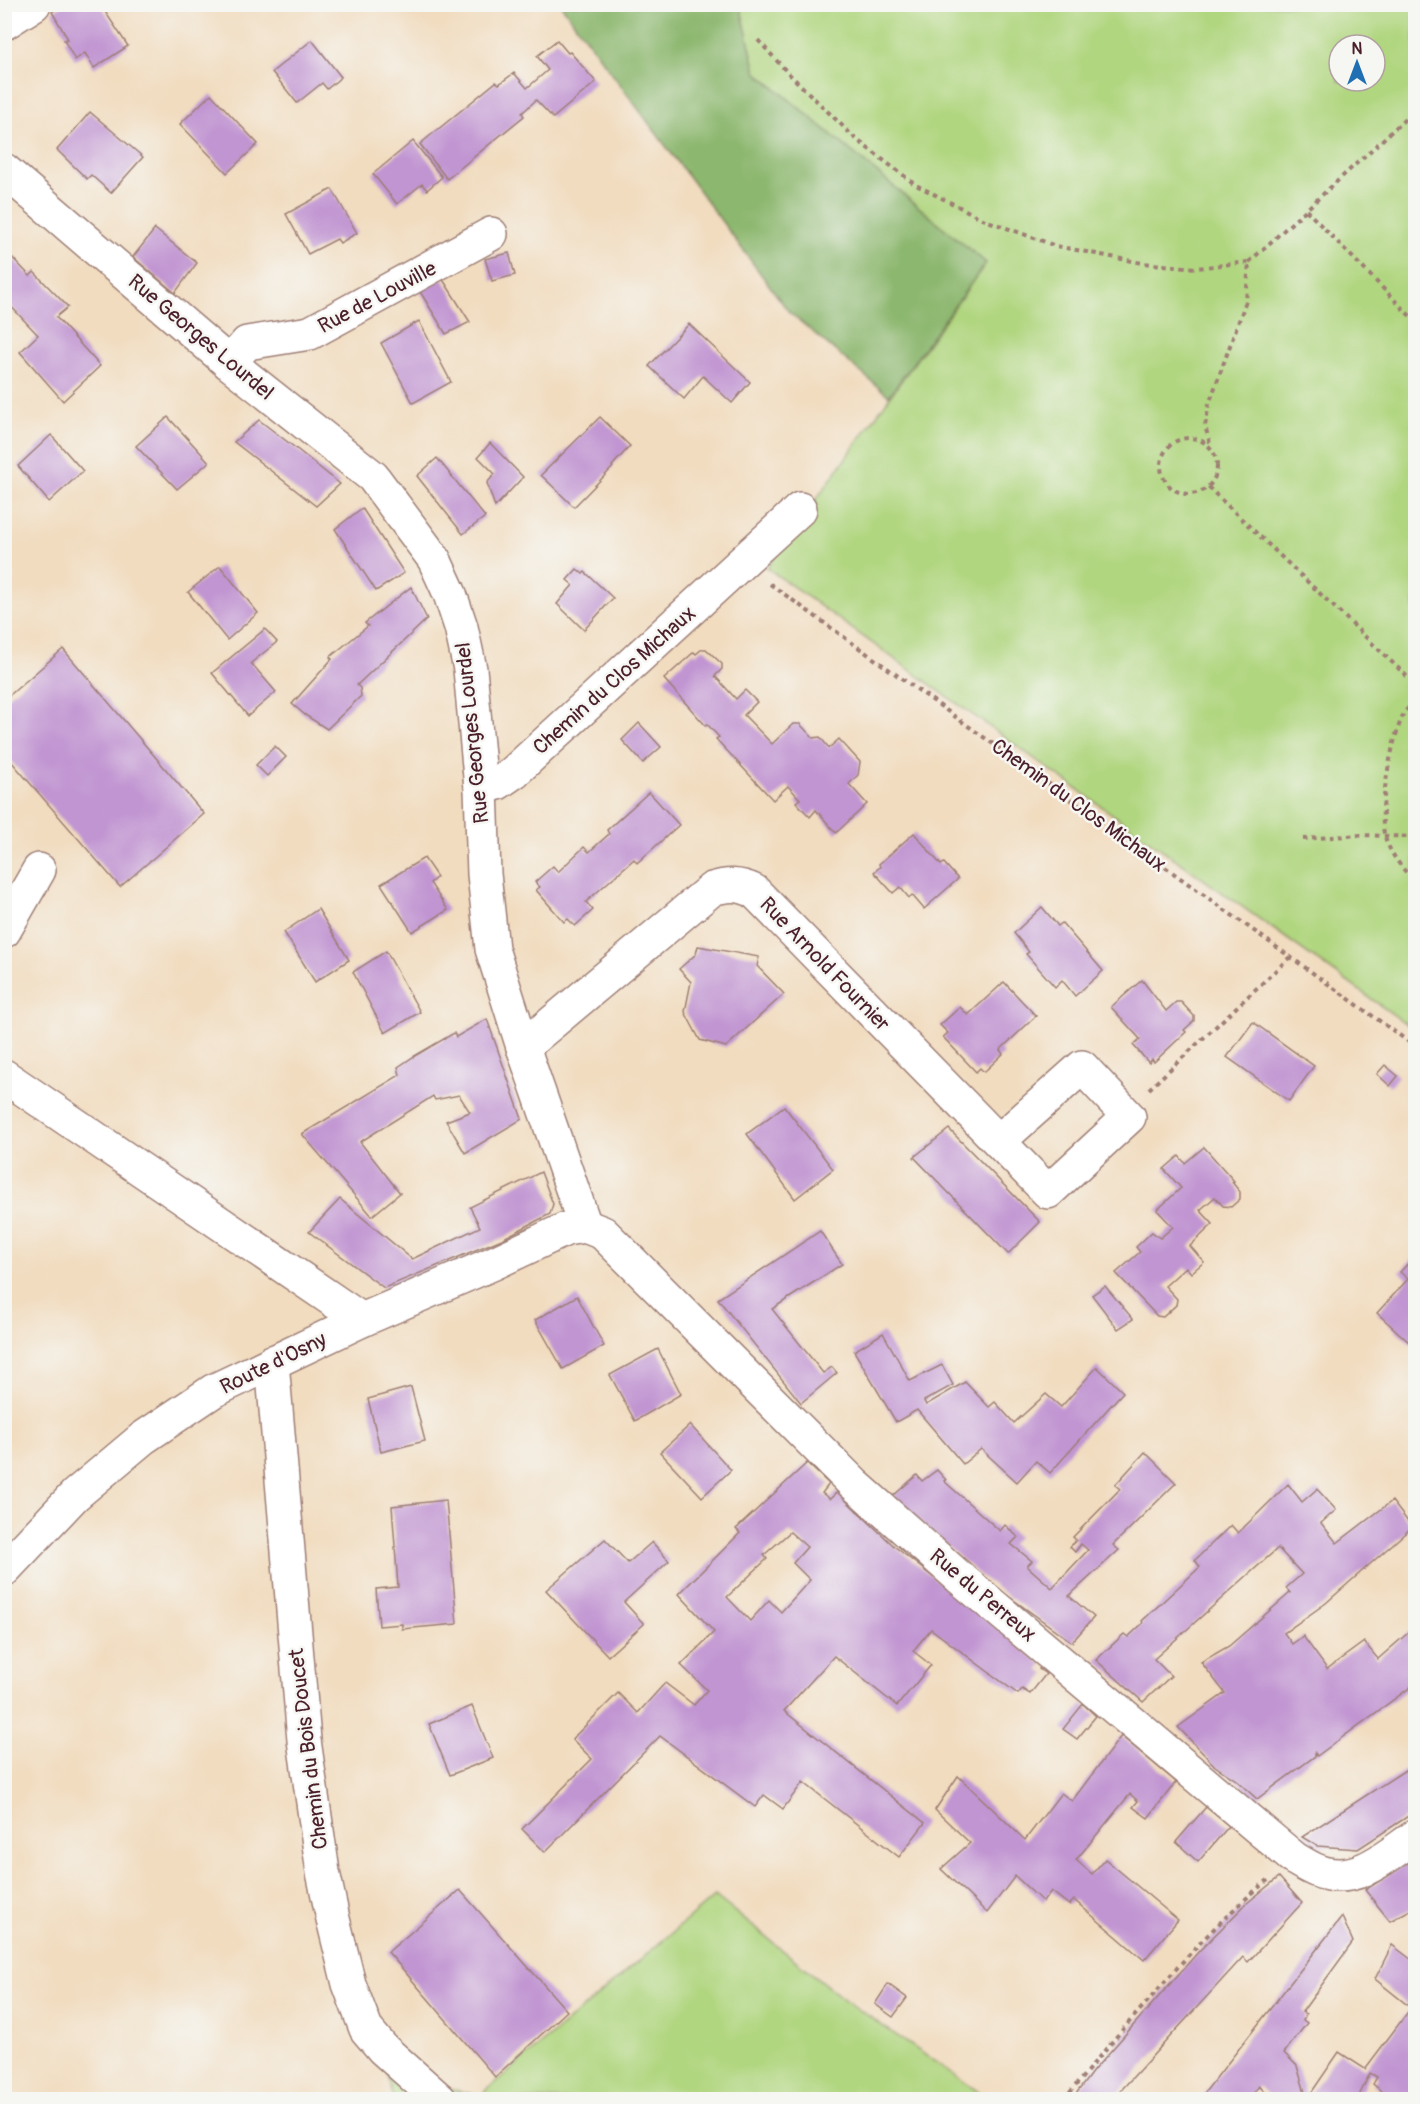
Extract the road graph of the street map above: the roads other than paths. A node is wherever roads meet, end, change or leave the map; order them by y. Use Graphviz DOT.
graph roads {
  1 [pos="34,4"];
  2 [pos="4,23"];
  3 [pos="4,170"];
  4 [pos="491,234"];
  5 [pos="229,363"];
  6 [pos="800,509"];
  7 [pos="481,788"];
  8 [pos="39,870"];
  9 [pos="4,931"];
  10 [pos="523,1047"];
  11 [pos="4,1076"];
  12 [pos="999,1141"];
  13 [pos="585,1226"];
  14 [pos="362,1320"];
  15 [pos="272,1362"];
  16 [pos="4,1570"];
  17 [pos="1416,1836"];
  18 [pos="440,2100"];
  1 -- 2 [label="street"];
  3 -- 5 [label="street, Rue Georges Lourdel"];
  4 -- 5 [label="street, Rue de Louville"];
  5 -- 7 [label="street, Rue Georges Lourdel"];
  6 -- 7 [label="street, Chemin du Clos Michaux"];
  7 -- 10 [label="street, Rue Georges Lourdel"];
  8 -- 9 [label="street"];
  10 -- 12 [label="street, Rue Arnold Fournier"];
  10 -- 13 [label="street, Rue Georges Lourdel"];
  11 -- 14 [label="street"];
  12 -- 12 [label="street, Rue Arnold Fournier"];
  13 -- 14 [label="street, Route d'Osny"];
  13 -- 17 [label="street, Rue du Perreux"];
  14 -- 15 [label="street, Route d'Osny"];
  15 -- 16 [label="street, Route d'Osny"];
  15 -- 18 [label="street, Chemin du Bois Doucet"];
}
